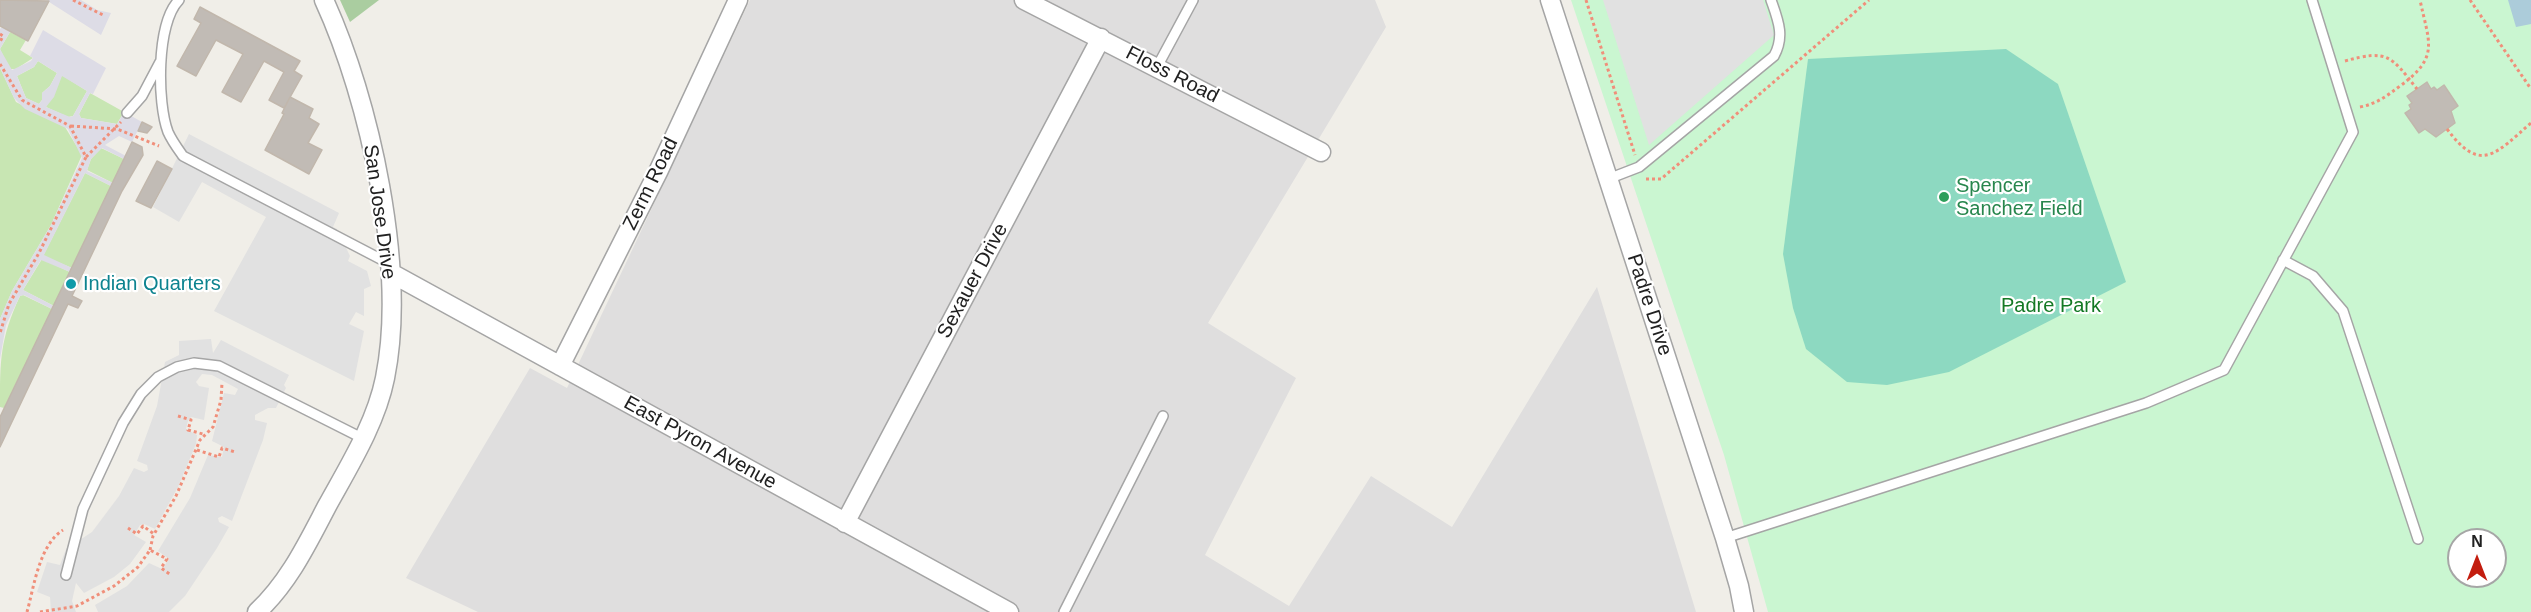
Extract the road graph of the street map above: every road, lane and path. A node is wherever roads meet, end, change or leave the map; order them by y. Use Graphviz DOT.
graph roads {
  1 [pos="73,0"];
  2 [pos="324,0"];
  3 [pos="738,0"];
  4 [pos="1024,0"];
  5 [pos="1193,0"];
  6 [pos="1550,0"];
  7 [pos="1586,0"];
  8 [pos="1771,0"];
  9 [pos="1869,0"];
  10 [pos="2312,0"];
  11 [pos="2420,0"];
  12 [pos="2470,0"];
  13 [pos="178,2"];
  14 [pos="103,15"];
  15 [pos="0,34"];
  16 [pos="1101,38"];
  17 [pos="0,42"];
  18 [pos="160,62"];
  19 [pos="0,64"];
  20 [pos="2332,65"];
  21 [pos="1157,67"];
  22 [pos="2409,79"];
  23 [pos="2417,89"];
  24 [pos="2531,89"];
  25 [pos="2346,110"];
  26 [pos="127,113"];
  27 [pos="2531,123"];
  28 [pos="69,126"];
  29 [pos="117,129"];
  30 [pos="2447,129"];
  31 [pos="1321,152"];
  32 [pos="183,156"];
  33 [pos="86,157"];
  34 [pos="1639,167"];
  35 [pos="1608,179"];
  36 [pos="2283,260"];
  37 [pos="390,269"];
  38 [pos="0,333"];
  39 [pos="560,366"];
  40 [pos="227,370"];
  41 [pos="178,416"];
  42 [pos="1163,416"];
  43 [pos="203,434"];
  44 [pos="362,438"];
  45 [pos="197,450"];
  46 [pos="235,452"];
  47 [pos="844,523"];
  48 [pos="128,528"];
  49 [pos="154,534"];
  50 [pos="1725,538"];
  51 [pos="2418,539"];
  52 [pos="150,550"];
  53 [pos="66,575"];
  54 [pos="171,575"];
  55 [pos="40,612"];
  56 [pos="257,612"];
  57 [pos="1009,612"];
  58 [pos="1064,612"];
  59 [pos="1744,612"];
  1 -- 14 [label="path"];
  2 -- 37 [label="street, San Jose Drive"];
  3 -- 39 [label="street, Zerm Road"];
  4 -- 16 [label="street, Floss Road"];
  5 -- 21 [label="lane"];
  6 -- 35 [label="street, Padre Drive"];
  7 -- 34 [label="path"];
  8 -- 34 [label="lane"];
  9 -- 34 [label="path"];
  10 -- 20 [label="lane"];
  11 -- 22 [label="path"];
  12 -- 24 [label="path"];
  13 -- 18 [label="lane"];
  15 -- 17 [label="path"];
  16 -- 21 [label="street, Floss Road"];
  16 -- 47 [label="street, Sexauer Drive"];
  18 -- 26 [label="lane"];
  18 -- 32 [label="lane"];
  19 -- 28 [label="path"];
  20 -- 22 [label="path"];
  20 -- 25 [label="lane"];
  21 -- 31 [label="street, Floss Road"];
  22 -- 23 [label="path"];
  22 -- 25 [label="path"];
  25 -- 36 [label="lane"];
  26 -- 29 [label="path"];
  27 -- 30 [label="path"];
  28 -- 29 [label="path"];
  28 -- 33 [label="path"];
  29 -- 32 [label="path"];
  29 -- 33 [label="path"];
  32 -- 37 [label="lane"];
  33 -- 38 [label="path"];
  34 -- 35 [label="lane"];
  35 -- 50 [label="street, Padre Drive"];
  36 -- 50 [label="lane"];
  36 -- 51 [label="lane"];
  37 -- 39 [label="street, East Pyron Avenue"];
  37 -- 44 [label="street, San Jose Drive"];
  39 -- 47 [label="street, East Pyron Avenue"];
  40 -- 43 [label="path"];
  40 -- 44 [label="lane"];
  40 -- 53 [label="lane"];
  41 -- 43 [label="path"];
  42 -- 58 [label="lane"];
  43 -- 45 [label="path"];
  44 -- 56 [label="street, San Jose Drive"];
  45 -- 46 [label="path"];
  45 -- 49 [label="path"];
  47 -- 57 [label="street, East Pyron Avenue"];
  48 -- 49 [label="path"];
  49 -- 52 [label="path"];
  50 -- 59 [label="street, Padre Drive"];
  52 -- 54 [label="path"];
  52 -- 55 [label="path"];
}
